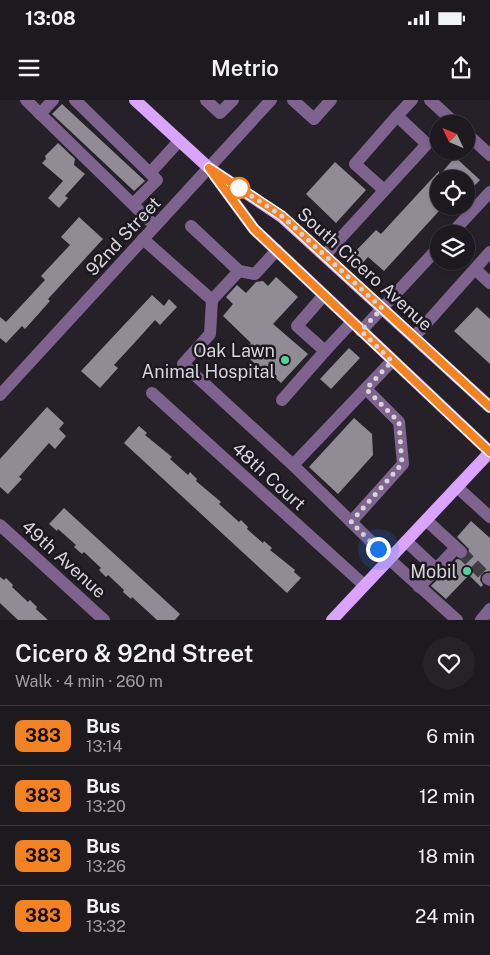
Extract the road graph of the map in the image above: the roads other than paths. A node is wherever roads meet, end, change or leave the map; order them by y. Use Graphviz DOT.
graph roads {
  1 [pos="26,100"];
  2 [pos="53,100"];
  3 [pos="75,100"];
  4 [pos="135,100"];
  5 [pos="206,100"];
  6 [pos="233,100"];
  7 [pos="271,100"];
  8 [pos="293,100"];
  9 [pos="332,100"];
  10 [pos="412,100"];
  11 [pos="430,100"];
  12 [pos="40,114"];
  13 [pos="446,115"];
  14 [pos="397,116"];
  15 [pos="179,141"];
  16 [pos="475,141"];
  17 [pos="490,155"];
  18 [pos="209,168"];
  19 [pos="150,173"];
  20 [pos="384,190"];
  21 [pos="490,192"];
  22 [pos="133,204"];
  23 [pos="459,225"];
  24 [pos="156,226"];
  25 [pos="191,226"];
  26 [pos="143,239"];
  27 [pos="277,250"];
  28 [pos="490,252"];
  29 [pos="324,255"];
  30 [pos="430,257"];
  31 [pos="475,269"];
  32 [pos="474,270"];
  33 [pos="239,271"];
  34 [pos="490,283"];
  35 [pos="324,296"];
  36 [pos="212,300"];
  37 [pos="382,308"];
  38 [pos="357,326"];
  39 [pos="414,337"];
  40 [pos="325,351"];
  41 [pos="392,361"];
  42 [pos="366,389"];
  43 [pos="152,393"];
  44 [pos="0,395"];
  45 [pos="282,400"];
  46 [pos="490,407"];
  47 [pos="490,452"];
  48 [pos="293,465"];
  49 [pos="457,487"];
  50 [pos="490,517"];
  51 [pos="426,520"];
  52 [pos="351,522"];
  53 [pos="0,525"];
  54 [pos="406,541"];
  55 [pos="388,559"];
  56 [pos="436,569"];
  57 [pos="364,585"];
  58 [pos="419,586"];
  59 [pos="490,609"];
  60 [pos="104,620"];
  61 [pos="332,620"];
  62 [pos="457,620"];
  63 [pos="480,620"];
  1 -- 12 [label="street"];
  2 -- 12 [label="street"];
  3 -- 19 [label="street"];
  4 -- 15 [label="main road, South Cicero Avenue"];
  5 -- 6 [label="street"];
  7 -- 18 [label="street, 92nd Street"];
  8 -- 9 [label="street"];
  10 -- 14 [label="street"];
  11 -- 13 [label="street"];
  12 -- 22 [label="street"];
  14 -- 20 [label="street"];
  14 -- 20 [label="street"];
  15 -- 18 [label="main road, South Cicero Avenue"];
  15 -- 19 [label="street"];
  16 -- 17 [label="street"];
  18 -- 24 [label="street, 92nd Street"];
  18 -- 27 [label="main road, South Cicero Avenue"];
  18 -- 29 [label="main road, South Cicero Avenue"];
  19 -- 22 [label="street"];
  20 -- 29 [label="street"];
  21 -- 23 [label="street"];
  22 -- 24 [label="street"];
  24 -- 26 [label="street, 92nd Street"];
  25 -- 33 [label="street"];
  26 -- 36 [label="street"];
  26 -- 44 [label="street, 92nd Street"];
  27 -- 33 [label="street"];
  27 -- 35 [label="main road, South Cicero Avenue"];
  28 -- 31 [label="street"];
  29 -- 37 [label="main road, South Cicero Avenue"];
  30 -- 37 [label="street"];
  31 -- 34 [label="street"];
  32 -- 39 [label="street"];
  33 -- 36 [label="street"];
  35 -- 38 [label="main road, South Cicero Avenue"];
  35 -- 40 [label="street"];
  36 -- 48 [label="street"];
  37 -- 38 [label="street"];
  37 -- 39 [label="main road, South Cicero Avenue"];
  38 -- 40 [label="street"];
  38 -- 41 [label="main road, South Cicero Avenue"];
  39 -- 46 [label="main road, South Cicero Avenue"];
  40 -- 45 [label="street"];
  41 -- 42 [label="street"];
  41 -- 47 [label="main road, South Cicero Avenue"];
  42 -- 48 [label="street"];
  42 -- 52 [label="street"];
  43 -- 57 [label="street, 48th Court"];
  47 -- 49 [label="main road"];
  48 -- 52 [label="street"];
  49 -- 50 [label="street"];
  49 -- 51 [label="main road"];
  51 -- 54 [label="main road"];
  51 -- 56 [label="street"];
  52 -- 55 [label="street"];
  53 -- 60 [label="street, 49th Avenue"];
  54 -- 55 [label="main road"];
  54 -- 56 [label="street"];
  55 -- 57 [label="main road"];
  55 -- 58 [label="street"];
  56 -- 58 [label="street"];
  57 -- 61 [label="main road"];
  58 -- 62 [label="street"];
  59 -- 63 [label="street"];
}
